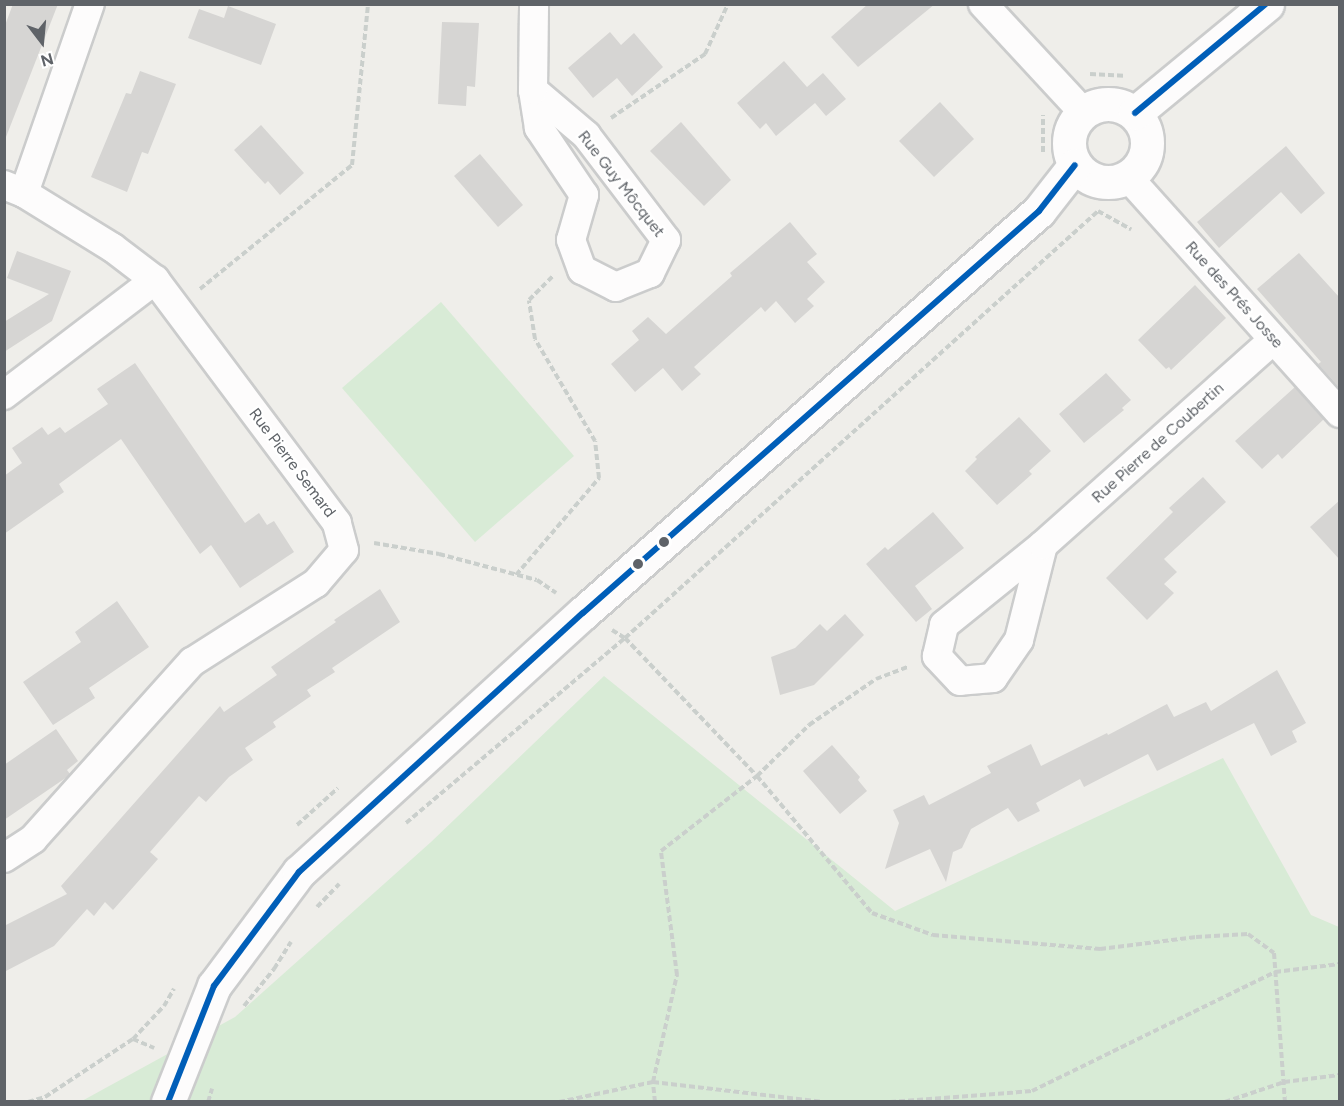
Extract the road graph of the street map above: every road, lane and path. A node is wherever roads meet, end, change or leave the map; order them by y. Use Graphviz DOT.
graph roads {
  1 [pos="90,4"];
  2 [pos="368,4"];
  3 [pos="534,4"];
  4 [pos="728,4"];
  5 [pos="983,4"];
  6 [pos="1267,4"];
  7 [pos="534,90"];
  8 [pos="1083,112"];
  9 [pos="1135,113"];
  10 [pos="586,135"];
  11 [pos="1075,165"];
  12 [pos="1128,177"];
  13 [pos="14,189"];
  14 [pos="1167,221"];
  15 [pos="576,253"];
  16 [pos="155,280"];
  17 [pos="177,309"];
  18 [pos="1273,340"];
  19 [pos="4,395"];
  20 [pos="1340,413"];
  21 [pos="340,537"];
  22 [pos="1043,545"];
  23 [pos="516,575"];
  24 [pos="583,613"];
  25 [pos="624,638"];
  26 [pos="937,656"];
  27 [pos="757,776"];
  28 [pos="402,826"];
  29 [pos="4,858"];
  30 [pos="343,880"];
  31 [pos="312,913"];
  32 [pos="293,940"];
  33 [pos="1340,964"];
  34 [pos="1275,972"];
  35 [pos="241,1009"];
  36 [pos="133,1039"];
  37 [pos="1340,1076"];
  38 [pos="653,1082"];
  39 [pos="1284,1083"];
  40 [pos="45,1099"];
  41 [pos="28,1101"];
  42 [pos="168,1101"];
  43 [pos="559,1101"];
  44 [pos="655,1101"];
  45 [pos="822,1101"];
  46 [pos="890,1101"];
  47 [pos="1226,1101"];
  48 [pos="1286,1101"];
  1 -- 13 [label="street, Rue Pierre Semard"];
  2 -- 17 [label="path"];
  3 -- 7 [label="street, Rue Guy Môcquet"];
  4 -- 10 [label="path"];
  5 -- 8 [label="street"];
  6 -- 9 [label="street"];
  7 -- 10 [label="street, Rue Guy Môcquet"];
  7 -- 15 [label="street, Rue Guy Môcquet"];
  8 -- 9 [label="street"];
  8 -- 11 [label="street"];
  9 -- 12 [label="street"];
  10 -- 15 [label="street, Rue Guy Môcquet"];
  11 -- 12 [label="street"];
  11 -- 24 [label="street"];
  12 -- 14 [label="street, Rue des Prés Josse"];
  13 -- 16 [label="street, Rue Pierre Semard"];
  14 -- 18 [label="street, Rue des Prés Josse"];
  14 -- 25 [label="path"];
  15 -- 23 [label="path"];
  16 -- 17 [label="street, Rue Pierre Semard"];
  16 -- 19 [label="street"];
  17 -- 21 [label="street, Rue Pierre Semard"];
  18 -- 20 [label="street, Rue des Prés Josse"];
  18 -- 22 [label="street, Rue Pierre de Coubertin"];
  21 -- 23 [label="path"];
  21 -- 29 [label="street, Rue Pierre Semard"];
  22 -- 26 [label="street, Rue Pierre de Coubertin"];
  22 -- 26 [label="street"];
  23 -- 24 [label="path"];
  24 -- 25 [label="path"];
  24 -- 42 [label="street"];
  25 -- 27 [label="path"];
  25 -- 28 [label="path"];
  26 -- 27 [label="path"];
  27 -- 34 [label="path"];
  27 -- 38 [label="path"];
  30 -- 31 [label="path"];
  32 -- 35 [label="path"];
  33 -- 34 [label="path"];
  34 -- 39 [label="path"];
  34 -- 46 [label="path"];
  36 -- 40 [label="path"];
  37 -- 39 [label="path"];
  38 -- 43 [label="path"];
  38 -- 44 [label="path"];
  38 -- 45 [label="path"];
  39 -- 47 [label="path"];
  39 -- 48 [label="path"];
  40 -- 41 [label="path"];
}
